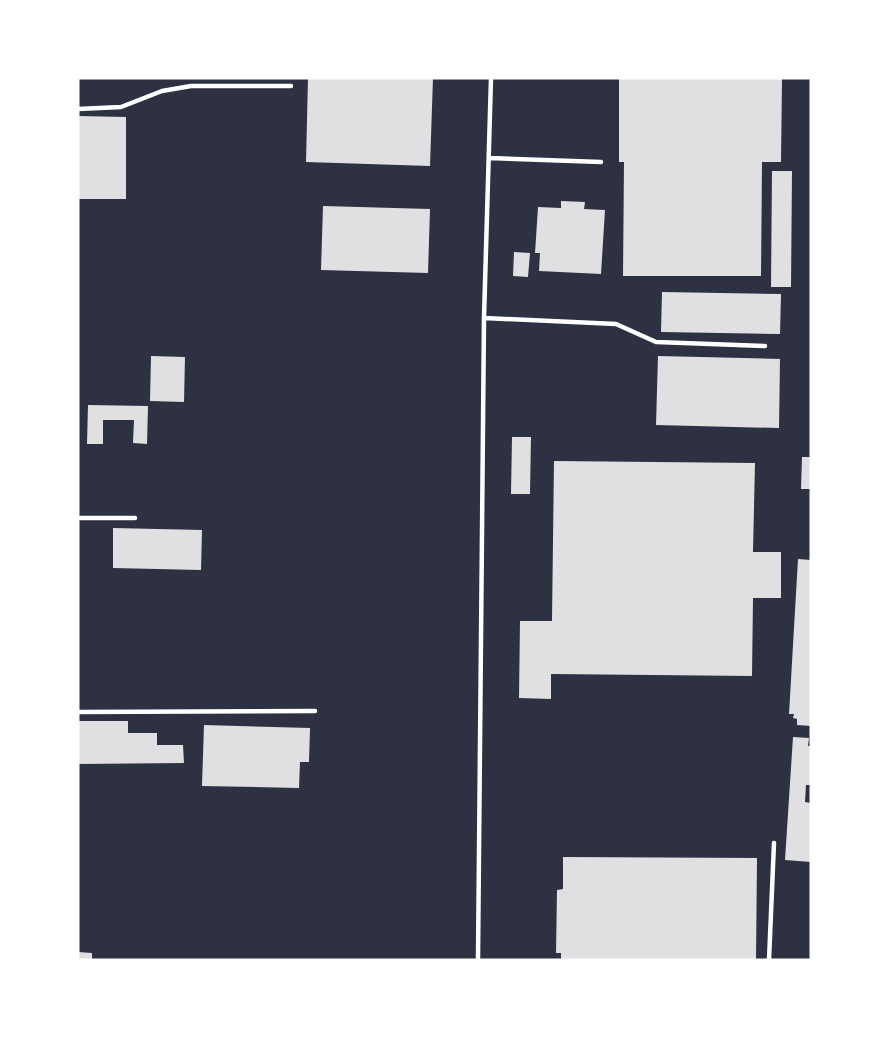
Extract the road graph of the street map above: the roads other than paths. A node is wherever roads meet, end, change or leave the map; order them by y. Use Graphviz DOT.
graph roads {
  1 [pos="491,78"];
  2 [pos="291,86"];
  3 [pos="78,109"];
  4 [pos="489,158"];
  5 [pos="601,162"];
  6 [pos="484,318"];
  7 [pos="765,346"];
  8 [pos="78,518"];
  9 [pos="135,518"];
  10 [pos="315,711"];
  11 [pos="78,712"];
  12 [pos="774,843"];
  13 [pos="478,960"];
  14 [pos="769,960"];
  1 -- 4 [label="lane"];
  2 -- 3 [label="lane"];
  4 -- 5 [label="lane"];
  4 -- 6 [label="lane"];
  6 -- 7 [label="lane"];
  6 -- 13 [label="lane"];
  8 -- 9 [label="lane"];
  10 -- 11 [label="lane"];
  12 -- 14 [label="lane"];
}
